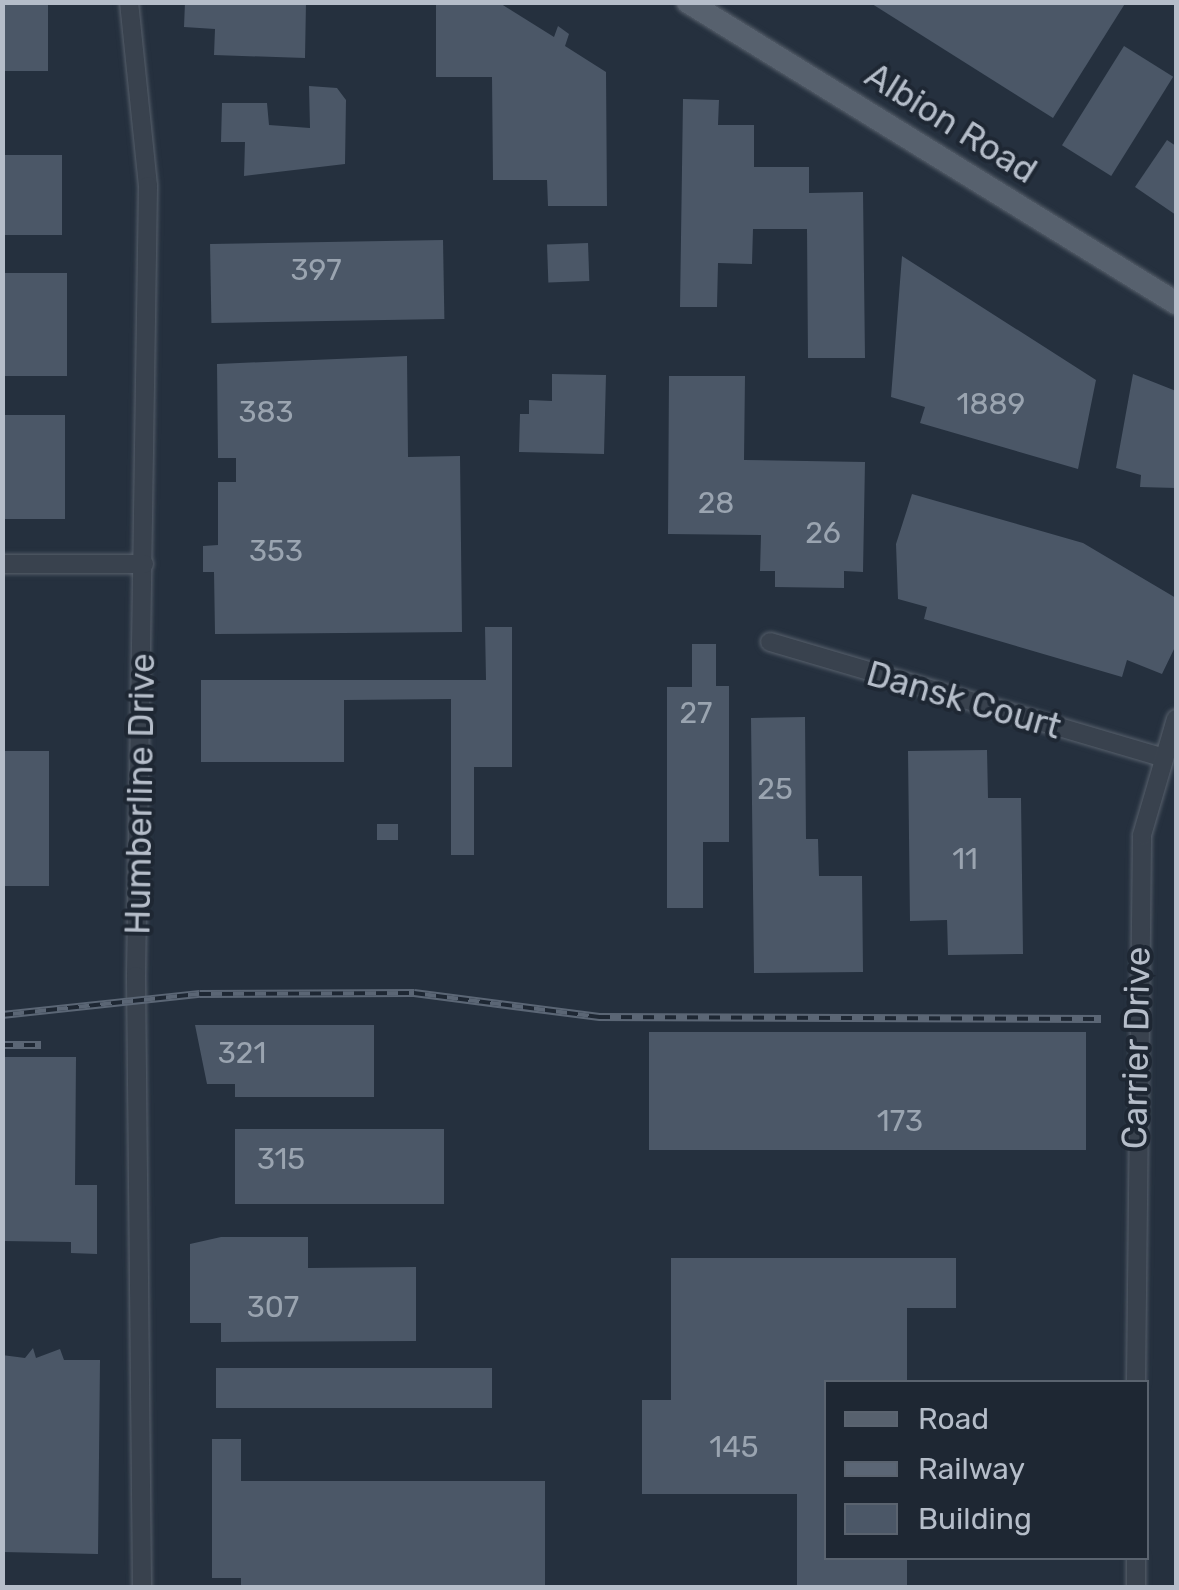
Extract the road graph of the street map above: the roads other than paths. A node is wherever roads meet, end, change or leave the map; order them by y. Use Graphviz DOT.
graph roads {
  1 [pos="129,2"];
  2 [pos="688,2"];
  3 [pos="1176,304"];
  4 [pos="2,564"];
  5 [pos="144,564"];
  6 [pos="770,642"];
  7 [pos="1176,718"];
  8 [pos="1160,756"];
  9 [pos="1136,1380"];
  10 [pos="1136,1560"];
  11 [pos="142,1588"];
  12 [pos="1136,1588"];
  1 -- 5 [label="street, Humberline Drive"];
  2 -- 3 [label="main road, Albion Road"];
  4 -- 5 [label="street"];
  5 -- 11 [label="street, Humberline Drive"];
  6 -- 8 [label="street, Dansk Court"];
  7 -- 8 [label="street, Carrier Drive"];
  8 -- 9 [label="street, Carrier Drive"];
  10 -- 12 [label="street"];
}
